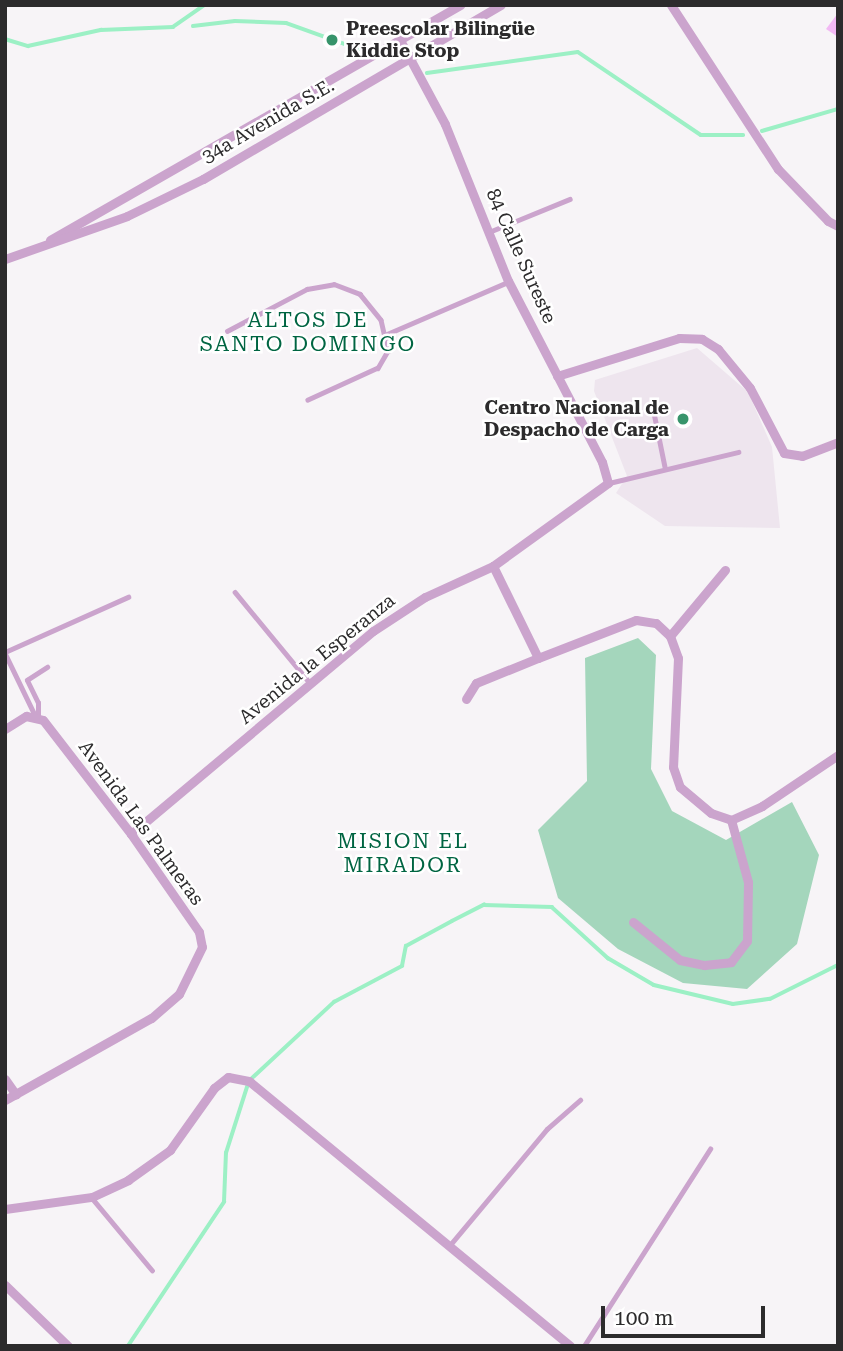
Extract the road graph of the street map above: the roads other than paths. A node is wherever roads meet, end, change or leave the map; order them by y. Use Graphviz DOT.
graph roads {
  1 [pos="460,5"];
  2 [pos="501,5"];
  3 [pos="671,5"];
  4 [pos="401,42"];
  5 [pos="386,50"];
  6 [pos="411,59"];
  7 [pos="396,67"];
  8 [pos="303,99"];
  9 [pos="312,116"];
  10 [pos="570,199"];
  11 [pos="838,226"];
  12 [pos="488,232"];
  13 [pos="42,245"];
  14 [pos="5,259"];
  15 [pos="508,281"];
  16 [pos="227,331"];
  17 [pos="387,334"];
  18 [pos="557,376"];
  19 [pos="308,400"];
  20 [pos="653,408"];
  21 [pos="838,442"];
  22 [pos="738,452"];
  23 [pos="665,467"];
  24 [pos="608,483"];
  25 [pos="493,566"];
  26 [pos="725,570"];
  27 [pos="235,592"];
  28 [pos="128,597"];
  29 [pos="670,636"];
  30 [pos="5,652"];
  31 [pos="538,658"];
  32 [pos="47,667"];
  33 [pos="311,684"];
  34 [pos="466,699"];
  35 [pos="36,715"];
  36 [pos="5,729"];
  37 [pos="838,755"];
  38 [pos="731,820"];
  39 [pos="131,834"];
  40 [pos="633,922"];
  41 [pos="5,1079"];
  42 [pos="16,1095"];
  43 [pos="5,1100"];
  44 [pos="580,1100"];
  45 [pos="710,1149"];
  46 [pos="92,1197"];
  47 [pos="5,1209"];
  48 [pos="448,1247"];
  49 [pos="152,1269"];
  50 [pos="5,1285"];
  51 [pos="68,1346"];
  52 [pos="570,1346"];
  53 [pos="584,1346"];
  1 -- 4 [label="street, 34a Avenida S.E."];
  2 -- 6 [label="street, 34a Avenida S.E."];
  3 -- 11 [label="street"];
  4 -- 5 [label="street, 34a Avenida S.E."];
  4 -- 6 [label="street, 84 Calle Sureste"];
  5 -- 7 [label="street"];
  5 -- 8 [label="street, 34a Avenida S.E."];
  6 -- 7 [label="street, 34a Avenida S.E."];
  6 -- 12 [label="street, 84 Calle Sureste"];
  7 -- 9 [label="street, 34a Avenida S.E."];
  8 -- 9 [label="street"];
  8 -- 13 [label="street, 34a Avenida S.E."];
  9 -- 13 [label="street, 34a Avenida S.E."];
  10 -- 12 [label="lane"];
  12 -- 15 [label="street, 84 Calle Sureste"];
  13 -- 14 [label="street, 34a Avenida S.E."];
  15 -- 17 [label="lane"];
  15 -- 18 [label="street, 84 Calle Sureste"];
  16 -- 17 [label="lane"];
  17 -- 19 [label="lane"];
  18 -- 21 [label="street"];
  18 -- 24 [label="street, 84 Calle Sureste"];
  20 -- 23 [label="lane"];
  22 -- 23 [label="lane"];
  23 -- 24 [label="lane"];
  24 -- 25 [label="street, Avenida la Esperanza"];
  25 -- 31 [label="street"];
  25 -- 33 [label="street, Avenida la Esperanza"];
  26 -- 29 [label="street"];
  27 -- 33 [label="lane"];
  28 -- 30 [label="lane"];
  29 -- 31 [label="street"];
  29 -- 38 [label="street"];
  30 -- 35 [label="lane"];
  31 -- 34 [label="street"];
  32 -- 35 [label="lane"];
  33 -- 39 [label="street, Avenida la Esperanza"];
  35 -- 36 [label="street"];
  35 -- 39 [label="street, Avenida Las Palmeras"];
  37 -- 38 [label="street"];
  38 -- 40 [label="street"];
  39 -- 42 [label="street, Avenida Las Palmeras"];
  41 -- 42 [label="street"];
  42 -- 43 [label="street"];
  44 -- 48 [label="lane"];
  45 -- 53 [label="lane"];
  46 -- 47 [label="street"];
  46 -- 48 [label="street"];
  46 -- 49 [label="lane"];
  48 -- 52 [label="street"];
  50 -- 51 [label="street"];
}
